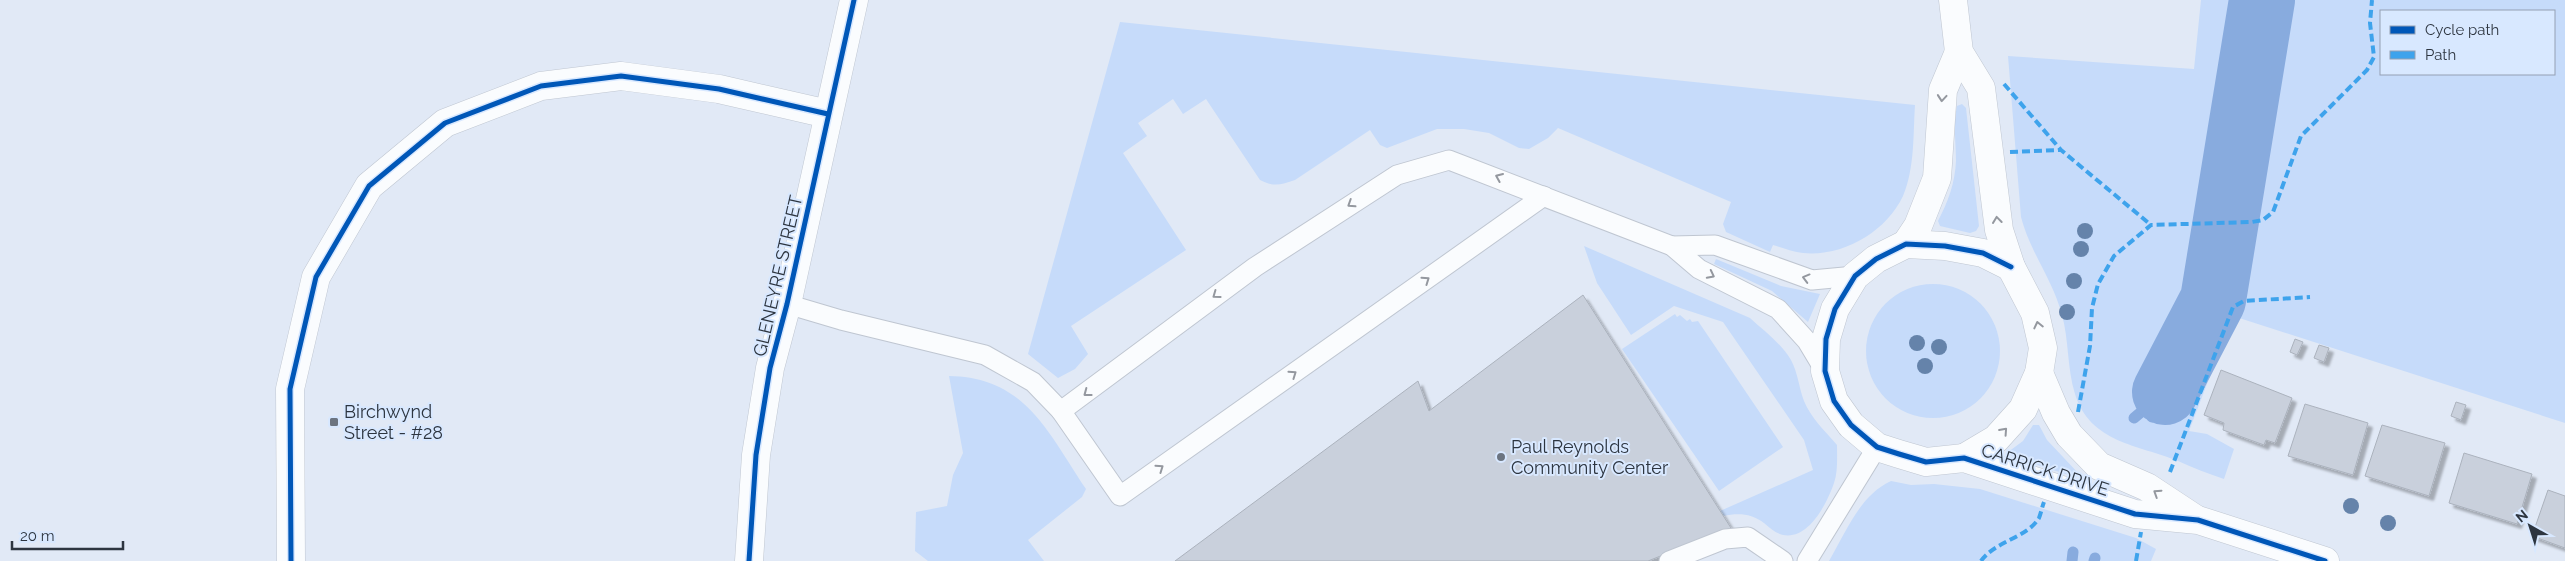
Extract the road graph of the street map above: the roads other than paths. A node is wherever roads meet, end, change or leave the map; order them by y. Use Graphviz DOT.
graph roads {
  1 [pos="854,0"];
  2 [pos="1953,0"];
  3 [pos="1959,52"];
  4 [pos="828,114"];
  5 [pos="1544,196"];
  6 [pos="1906,244"];
  7 [pos="1672,246"];
  8 [pos="2011,267"];
  9 [pos="1855,276"];
  10 [pos="787,304"];
  11 [pos="1825,371"];
  12 [pos="2039,373"];
  13 [pos="1061,411"];
  14 [pos="1877,447"];
  15 [pos="1964,458"];
  16 [pos="2198,520"];
  17 [pos="291,561"];
  18 [pos="749,561"];
  19 [pos="1669,561"];
  20 [pos="1783,561"];
  21 [pos="1807,561"];
  22 [pos="2325,561"];
  1 -- 4 [label="street, GLENEYRE STREET"];
  2 -- 3 [label="street, CARRICK DRIVE"];
  3 -- 6 [label="street, CARRICK DRIVE, one-way"];
  8 -- 3 [label="street, CARRICK DRIVE, one-way"];
  4 -- 10 [label="street, GLENEYRE STREET"];
  4 -- 17 [label="street"];
  5 -- 7 [label="lane"];
  5 -- 13 [label="lane, one-way"];
  13 -- 5 [label="lane, one-way"];
  6 -- 8 [label="street, CARRICK DRIVE"];
  6 -- 9 [label="street, CARRICK DRIVE"];
  9 -- 7 [label="lane, one-way"];
  7 -- 11 [label="lane, one-way"];
  12 -- 8 [label="street, CARRICK DRIVE, one-way"];
  9 -- 11 [label="street, CARRICK DRIVE"];
  10 -- 13 [label="lane"];
  10 -- 18 [label="street, GLENEYRE STREET"];
  11 -- 14 [label="street, CARRICK DRIVE"];
  15 -- 12 [label="street, CARRICK DRIVE, one-way"];
  16 -- 12 [label="street, CARRICK DRIVE, one-way"];
  14 -- 15 [label="street, CARRICK DRIVE"];
  14 -- 21 [label="lane"];
  15 -- 16 [label="street, CARRICK DRIVE"];
  16 -- 22 [label="street, CARRICK DRIVE"];
  19 -- 20 [label="lane"];
}
